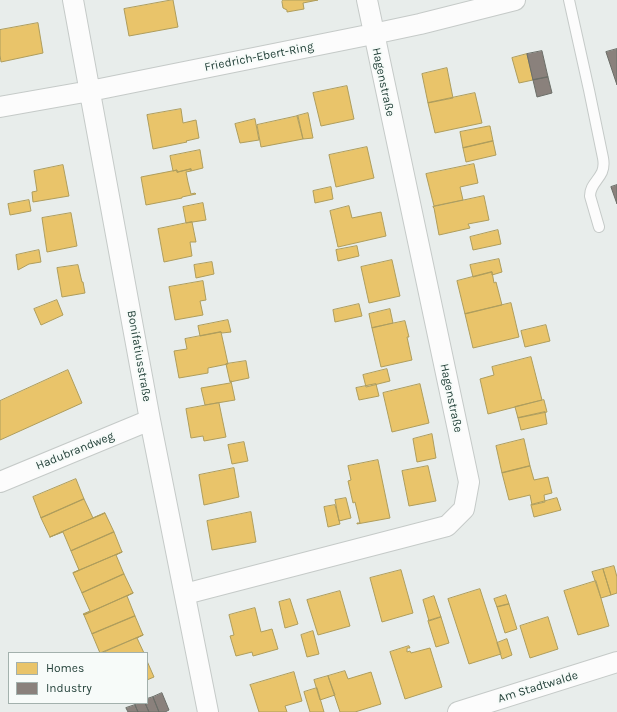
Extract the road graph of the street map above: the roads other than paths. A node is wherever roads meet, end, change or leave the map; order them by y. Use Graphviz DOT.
graph roads {
  1 [pos="73,0"];
  2 [pos="366,0"];
  3 [pos="515,0"];
  4 [pos="569,0"];
  5 [pos="373,34"];
  6 [pos="90,91"];
  7 [pos="0,107"];
  8 [pos="599,227"];
  9 [pos="150,420"];
  10 [pos="0,482"];
  11 [pos="185,594"];
  12 [pos="617,662"];
  13 [pos="208,712"];
  14 [pos="458,712"];
  1 -- 6 [label="street, Bonifatiusstraße"];
  2 -- 5 [label="street, Hagenstraße"];
  3 -- 5 [label="street, Friedrich-Ebert-Ring"];
  4 -- 8 [label="lane"];
  5 -- 6 [label="street, Friedrich-Ebert-Ring"];
  5 -- 11 [label="street, Hagenstraße"];
  6 -- 7 [label="street, Friedrich-Ebert-Ring"];
  6 -- 9 [label="street, Bonifatiusstraße"];
  9 -- 10 [label="street, Hadubrandweg"];
  9 -- 11 [label="street, Bonifatiusstraße"];
  11 -- 13 [label="street, Bonifatiusstraße"];
  12 -- 14 [label="street, Am Stadtwalde"];
}
